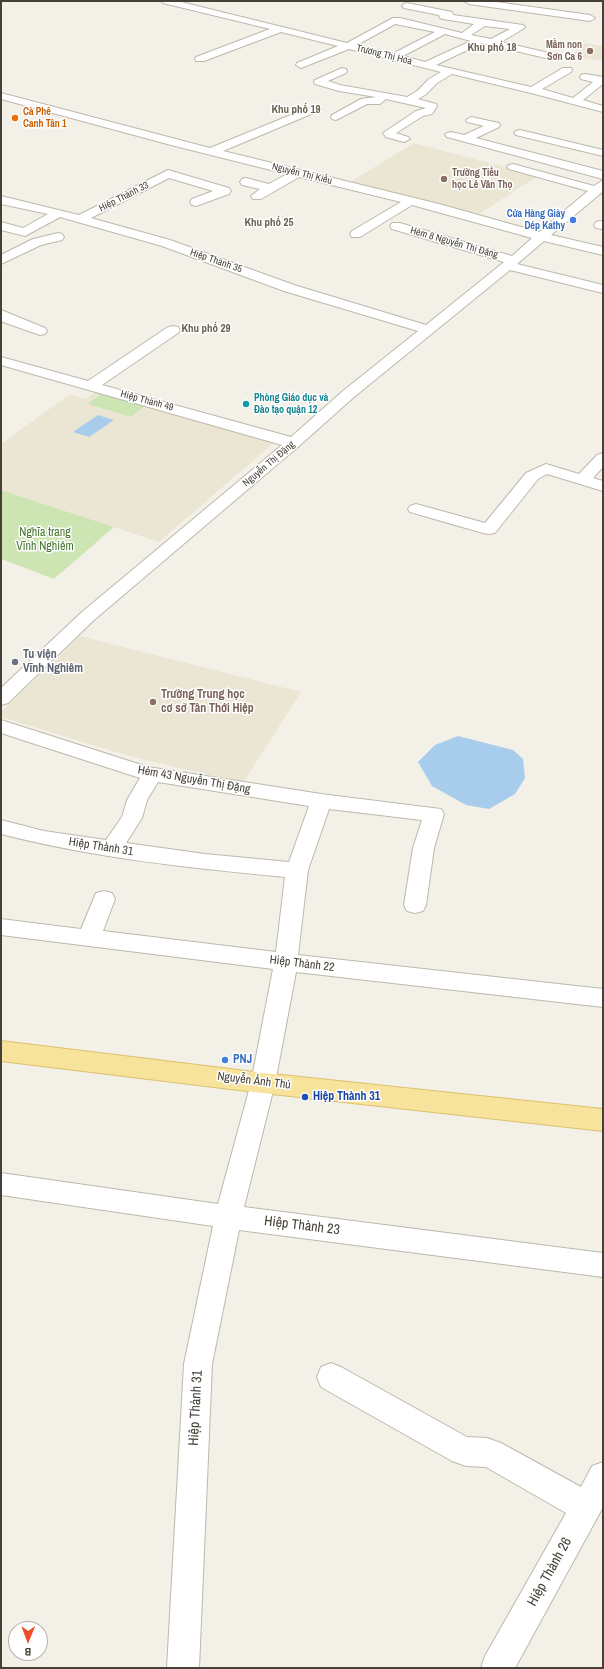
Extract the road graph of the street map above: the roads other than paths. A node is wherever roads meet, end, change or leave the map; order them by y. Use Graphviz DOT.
graph roads {
  1 [pos="166,1"];
  2 [pos="469,1"];
  3 [pos="406,6"];
  4 [pos="554,7"];
  5 [pos="572,8"];
  6 [pos="596,10"];
  7 [pos="487,11"];
  8 [pos="443,16"];
  9 [pos="590,18"];
  10 [pos="546,20"];
  11 [pos="560,22"];
  12 [pos="483,23"];
  13 [pos="420,26"];
  14 [pos="280,29"];
  15 [pos="444,31"];
  16 [pos="463,36"];
  17 [pos="480,40"];
  18 [pos="492,43"];
  19 [pos="348,46"];
  20 [pos="394,57"];
  21 [pos="554,57"];
  22 [pos="200,59"];
  23 [pos="301,65"];
  24 [pos="427,66"];
  25 [pos="342,70"];
  26 [pos="567,70"];
  27 [pos="450,71"];
  28 [pos="588,75"];
  29 [pos="602,81"];
  30 [pos="407,88"];
  31 [pos="533,90"];
  32 [pos="422,91"];
  33 [pos="1,96"];
  34 [pos="384,96"];
  35 [pos="409,100"];
  36 [pos="576,101"];
  37 [pos="603,109"];
  38 [pos="312,110"];
  39 [pos="336,117"];
  40 [pos="471,120"];
  41 [pos="520,133"];
  42 [pos="451,135"];
  43 [pos="507,138"];
  44 [pos="404,139"];
  45 [pos="465,139"];
  46 [pos="540,140"];
  47 [pos="590,140"];
  48 [pos="507,150"];
  49 [pos="557,150"];
  50 [pos="211,152"];
  51 [pos="603,153"];
  52 [pos="496,158"];
  53 [pos="513,167"];
  54 [pos="297,173"];
  55 [pos="603,175"];
  56 [pos="246,182"];
  57 [pos="271,188"];
  58 [pos="596,194"];
  59 [pos="257,196"];
  60 [pos="1,200"];
  61 [pos="412,201"];
  62 [pos="196,202"];
  63 [pos="59,213"];
  64 [pos="80,219"];
  65 [pos="1,226"];
  66 [pos="377,234"];
  67 [pos="58,237"];
  68 [pos="542,237"];
  69 [pos="426,247"];
  70 [pos="603,251"];
  71 [pos="1,260"];
  72 [pos="510,263"];
  73 [pos="603,289"];
  74 [pos="3,320"];
  75 [pos="173,330"];
  76 [pos="428,330"];
  77 [pos="40,331"];
  78 [pos="1,360"];
  79 [pos="90,386"];
  80 [pos="294,443"];
  81 [pos="603,458"];
  82 [pos="583,479"];
  83 [pos="603,486"];
  84 [pos="416,509"];
  85 [pos="1,699"];
  86 [pos="1,726"];
  87 [pos="152,774"];
  88 [pos="321,801"];
  89 [pos="1,826"];
  90 [pos="112,849"];
  91 [pos="297,870"];
  92 [pos="104,899"];
  93 [pos="415,905"];
  94 [pos="1,928"];
  95 [pos="89,938"];
  96 [pos="286,962"];
  97 [pos="603,998"];
  98 [pos="1,1051"];
  99 [pos="263,1082"];
  100 [pos="603,1120"];
  101 [pos="1,1184"];
  102 [pos="228,1217"];
  103 [pos="603,1265"];
  104 [pos="331,1377"];
  105 [pos="603,1477"];
  106 [pos="586,1508"];
  107 [pos="183,1668"];
  108 [pos="497,1668"];
  1 -- 14 [label="street, Trương Thị Hoa"];
  2 -- 4 [label="street"];
  3 -- 8 [label="street"];
  4 -- 9 [label="street"];
  4 -- 10 [label="street"];
  5 -- 6 [label="street"];
  7 -- 10 [label="street"];
  8 -- 12 [label="street"];
  8 -- 13 [label="street"];
  10 -- 11 [label="street"];
  12 -- 16 [label="street"];
  12 -- 18 [label="street"];
  13 -- 15 [label="street"];
  13 -- 19 [label="street"];
  14 -- 19 [label="street, Trương Thị Hoa"];
  14 -- 22 [label="street"];
  15 -- 16 [label="street"];
  15 -- 20 [label="street"];
  16 -- 17 [label="street"];
  17 -- 18 [label="street"];
  17 -- 24 [label="street"];
  18 -- 21 [label="street"];
  19 -- 20 [label="street, Trương Thị Hoa"];
  19 -- 23 [label="street"];
  20 -- 24 [label="street, Trương Thị Hoa"];
  24 -- 27 [label="street, Trương Thị Hoa"];
  25 -- 34 [label="street"];
  26 -- 31 [label="street"];
  27 -- 31 [label="street, Trương Thị Hoa"];
  27 -- 32 [label="street"];
  28 -- 29 [label="street"];
  29 -- 36 [label="street"];
  30 -- 32 [label="street"];
  31 -- 36 [label="street, Trương Thị Hoa"];
  32 -- 35 [label="street"];
  33 -- 50 [label="street, Nguyễn Thị Kiểu"];
  34 -- 35 [label="street"];
  34 -- 39 [label="street"];
  35 -- 44 [label="street"];
  36 -- 37 [label="street, Trương Thị Hoa"];
  38 -- 50 [label="street"];
  40 -- 45 [label="street"];
  41 -- 46 [label="street"];
  42 -- 45 [label="street"];
  43 -- 46 [label="street"];
  45 -- 48 [label="street"];
  46 -- 47 [label="street"];
  46 -- 49 [label="street"];
  46 -- 51 [label="street"];
  48 -- 52 [label="street"];
  48 -- 55 [label="street"];
  50 -- 54 [label="street, Nguyễn Thị Kiểu"];
  53 -- 58 [label="street"];
  54 -- 57 [label="street"];
  54 -- 61 [label="street, Nguyễn Thị Kiểu"];
  56 -- 57 [label="street"];
  57 -- 59 [label="street"];
  58 -- 68 [label="street, Nguyễn Thị Đặng"];
  60 -- 63 [label="street, Hiệp Thành 35"];
  61 -- 66 [label="street"];
  61 -- 68 [label="street, Nguyễn Thị Kiểu"];
  62 -- 64 [label="street, Hiệp Thành 33"];
  63 -- 64 [label="street, Hiệp Thành 35"];
  63 -- 65 [label="street"];
  64 -- 76 [label="street, Hiệp Thành 35"];
  67 -- 71 [label="street"];
  68 -- 70 [label="street, Nguyễn Thị Kiểu"];
  68 -- 72 [label="street, Nguyễn Thị Đặng"];
  69 -- 72 [label="street, Hẻm 8 Nguyễn Thị Đặng"];
  72 -- 73 [label="street, Hẻm 8 Nguyễn Thị Đặng"];
  72 -- 76 [label="street, Nguyễn Thị Đặng"];
  74 -- 77 [label="street"];
  75 -- 79 [label="street"];
  76 -- 80 [label="street, Nguyễn Thị Đặng"];
  78 -- 79 [label="street, Hiệp Thành 49"];
  79 -- 80 [label="street, Hiệp Thành 49"];
  80 -- 85 [label="street, Nguyễn Thị Đặng"];
  81 -- 82 [label="street"];
  82 -- 83 [label="street"];
  82 -- 84 [label="street"];
  86 -- 87 [label="street, Hẻm 43 Nguyễn Thị Đặng"];
  87 -- 88 [label="street, Hẻm 43 Nguyễn Thị Đặng"];
  87 -- 90 [label="street"];
  88 -- 91 [label="street, Hiệp Thành 31"];
  88 -- 93 [label="street, Hẻm 43 Nguyễn Thị Đặng"];
  89 -- 90 [label="street, Hiệp Thành 31"];
  90 -- 91 [label="street, Hiệp Thành 31"];
  91 -- 96 [label="street, Hiệp Thành 31"];
  92 -- 95 [label="street"];
  94 -- 95 [label="street, Hiệp Thành 22"];
  95 -- 96 [label="street, Hiệp Thành 22"];
  96 -- 97 [label="street, Hiệp Thành 22"];
  96 -- 99 [label="street, Hiệp Thành 31"];
  98 -- 99 [label="main road, Nguyễn Ảnh Thủ"];
  99 -- 100 [label="main road, Nguyễn Ảnh Thủ"];
  99 -- 102 [label="street, Hiệp Thành 31"];
  101 -- 102 [label="street, Hiệp Thành 23"];
  102 -- 103 [label="street, Hiệp Thành 23"];
  102 -- 107 [label="street, Hiệp Thành 31"];
  104 -- 106 [label="street"];
  105 -- 106 [label="street, Hiệp Thành 26"];
  106 -- 108 [label="street, Hiệp Thành 26"];
}
